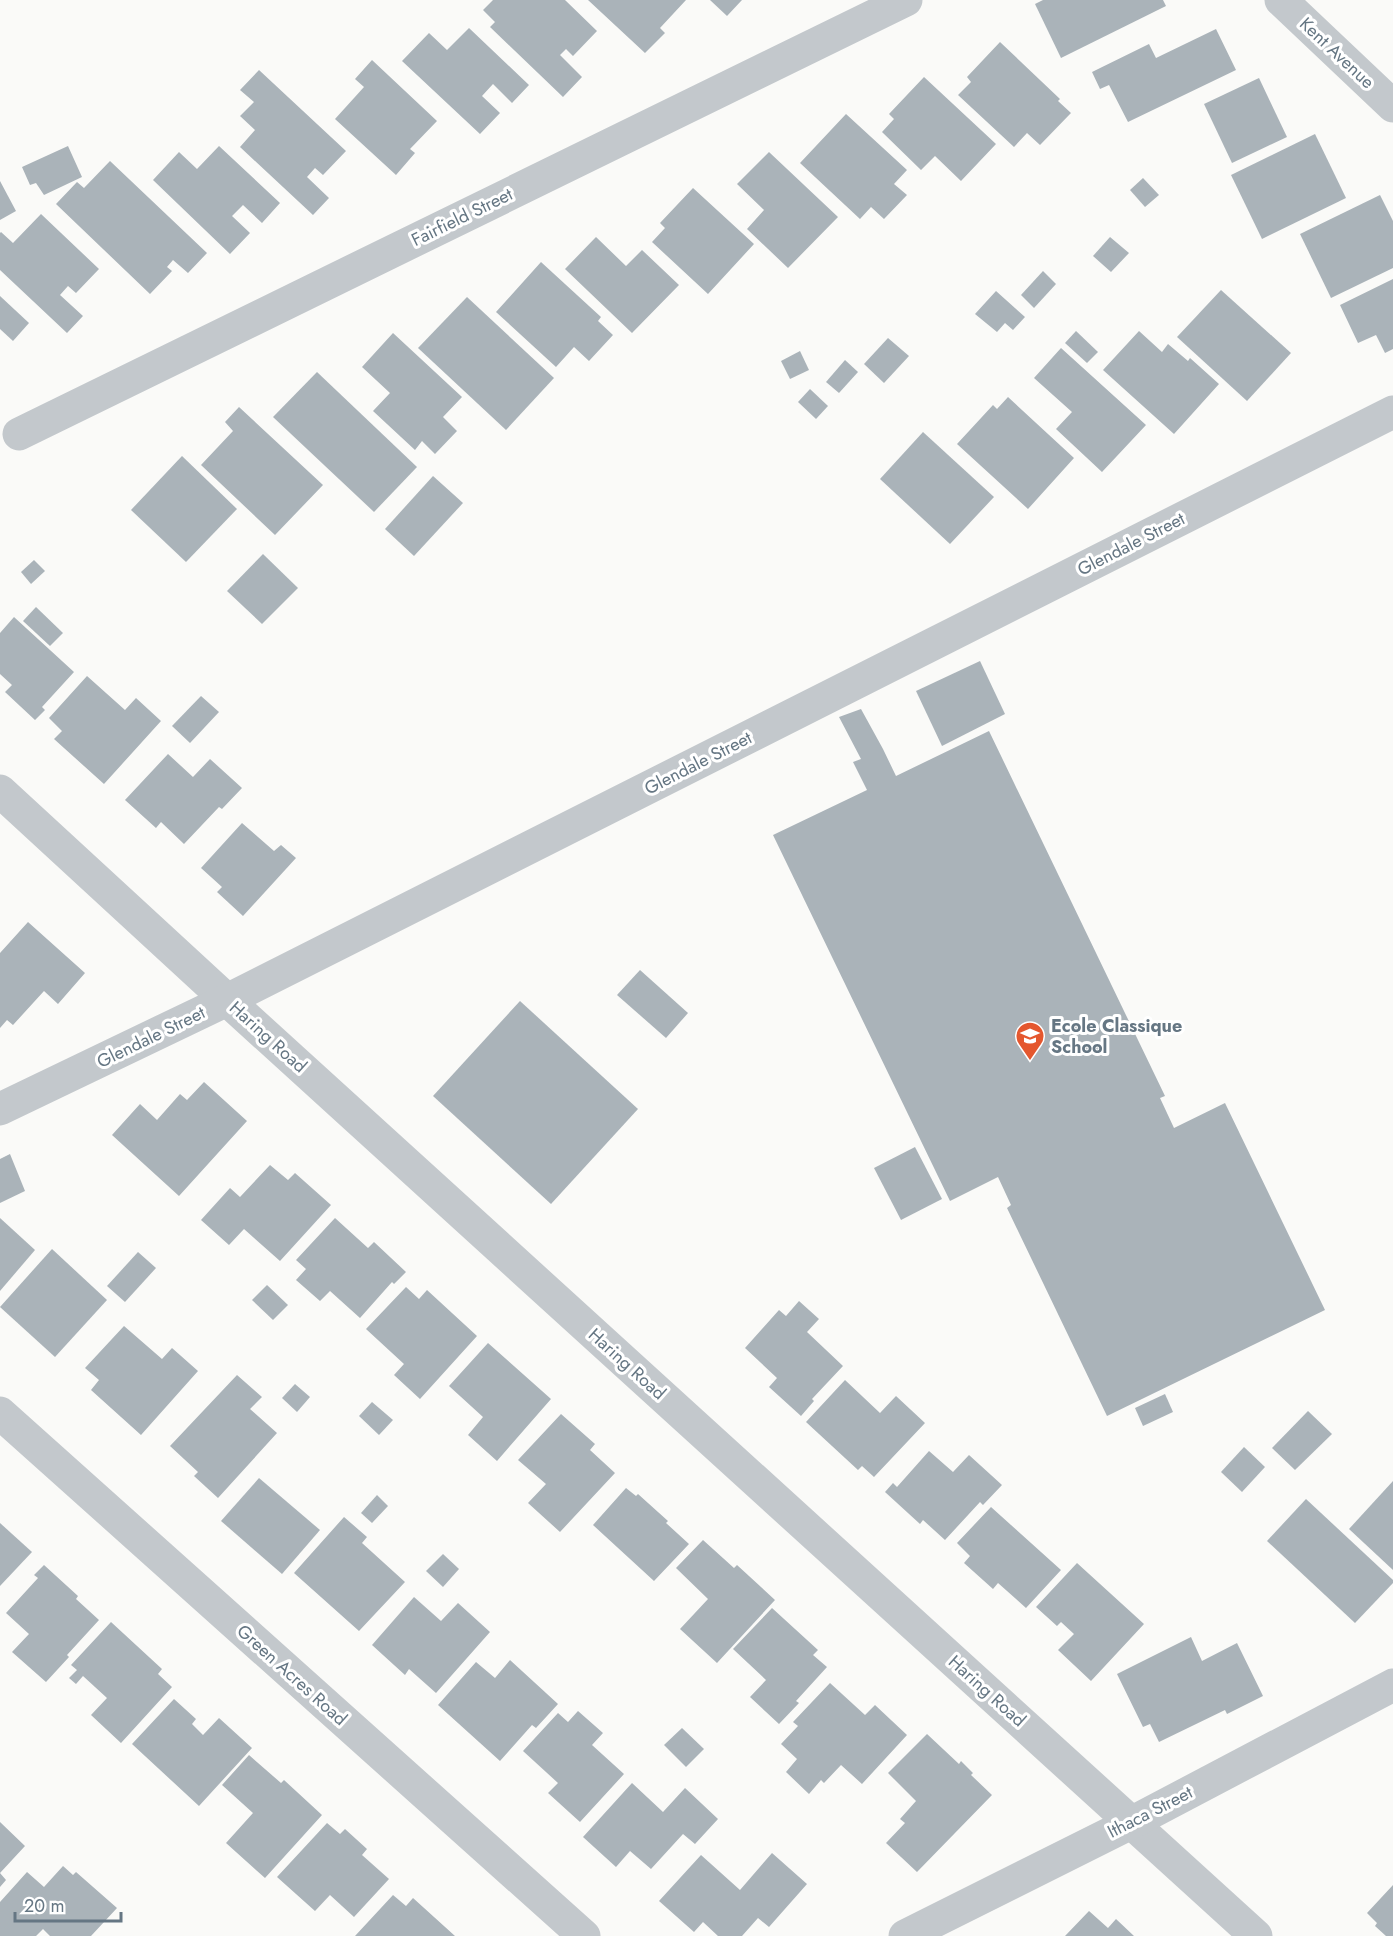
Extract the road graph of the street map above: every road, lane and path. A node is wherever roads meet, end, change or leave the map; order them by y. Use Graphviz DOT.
graph roads {
  1 [pos="906,0"];
  2 [pos="1281,0"];
  3 [pos="1393,106"];
  4 [pos="1393,412"];
  5 [pos="19,434"];
  6 [pos="0,791"];
  7 [pos="227,1000"];
  8 [pos="0,1109"];
  9 [pos="0,1413"];
  10 [pos="1393,1685"];
  11 [pos="1131,1823"];
  12 [pos="584,1936"];
  13 [pos="905,1936"];
  14 [pos="1256,1936"];
  1 -- 5 [label="street, Fairfield Street"];
  2 -- 3 [label="street, Kent Avenue"];
  4 -- 7 [label="street, Glendale Street"];
  6 -- 7 [label="street, Haring Road"];
  7 -- 8 [label="street, Glendale Street"];
  7 -- 11 [label="street, Haring Road"];
  9 -- 12 [label="street, Green Acres Road"];
  10 -- 11 [label="street, Ithaca Street"];
  11 -- 13 [label="street, Ithaca Street"];
  11 -- 14 [label="street, Haring Road"];
}
